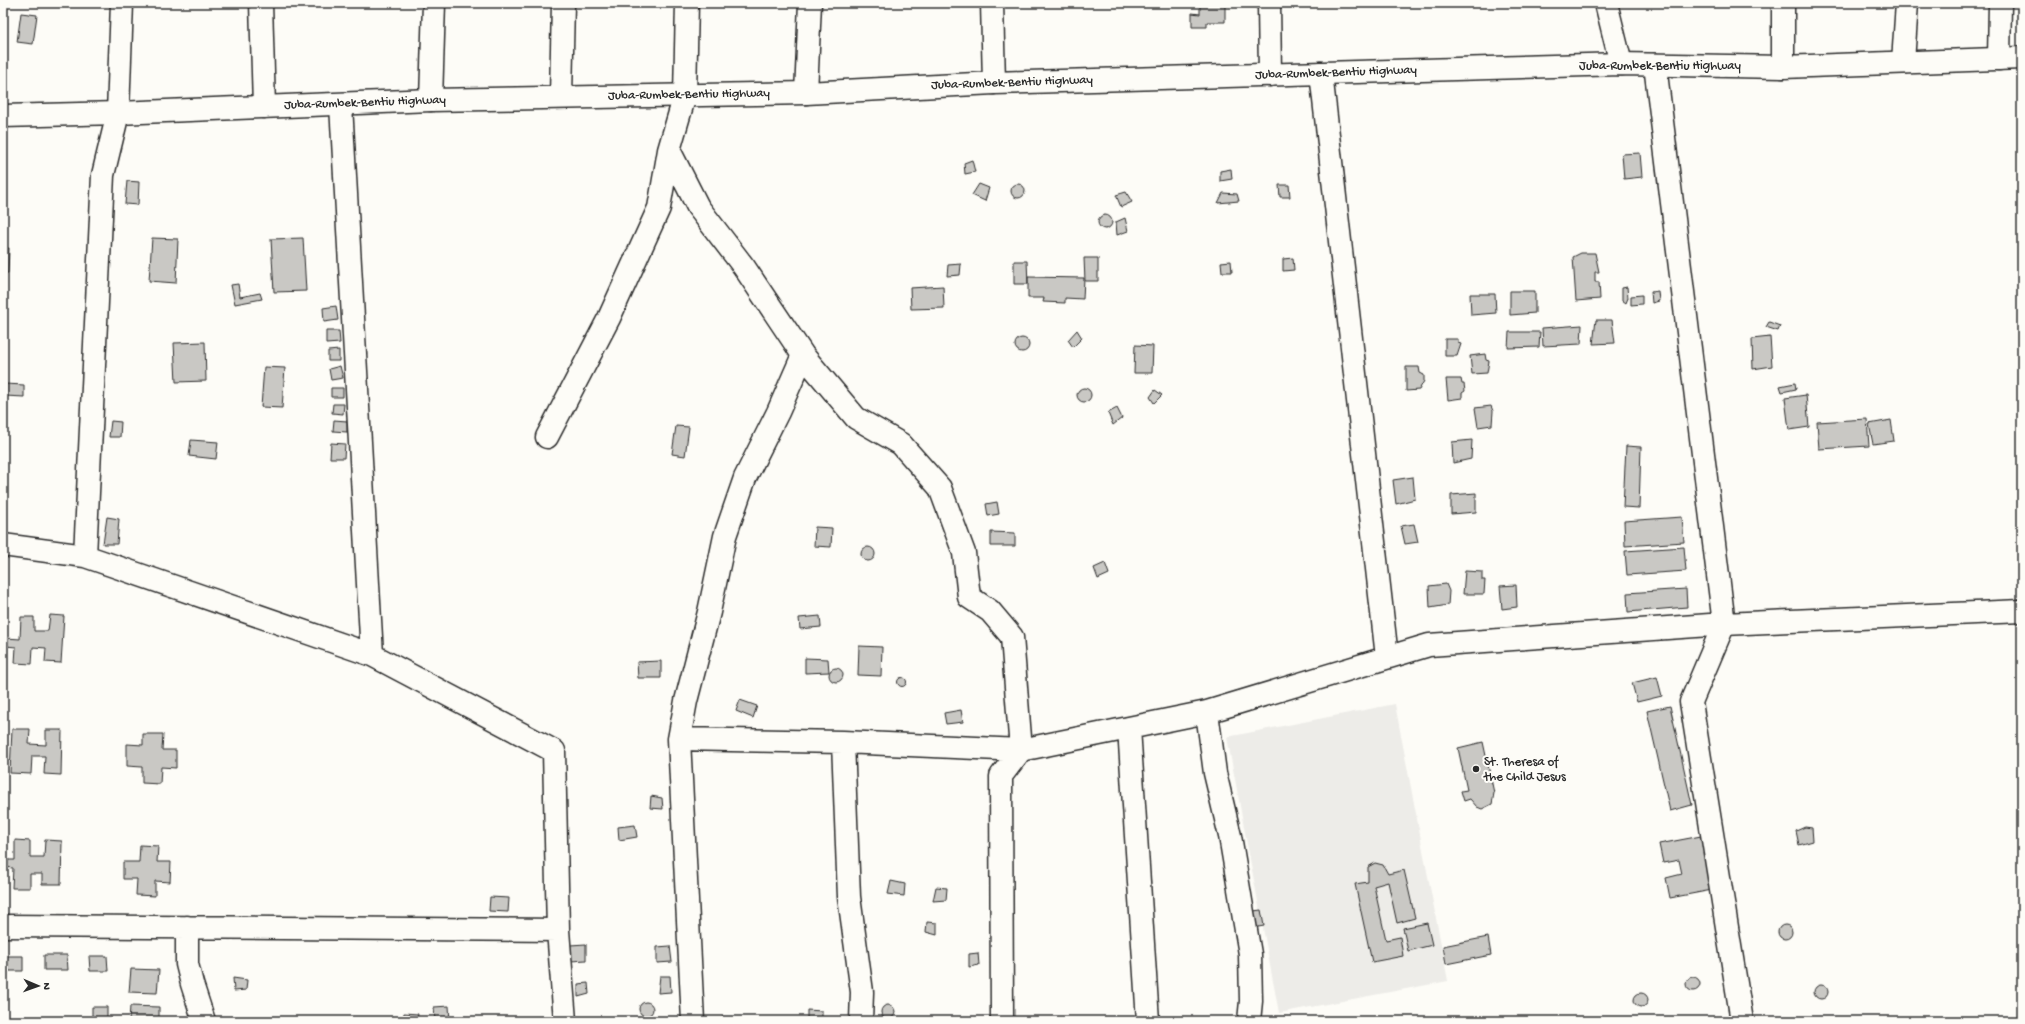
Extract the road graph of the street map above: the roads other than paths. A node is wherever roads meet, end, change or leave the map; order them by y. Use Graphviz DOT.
graph roads {
  1 [pos="122,3"];
  2 [pos="261,3"];
  3 [pos="434,3"];
  4 [pos="563,3"];
  5 [pos="687,3"];
  6 [pos="810,3"];
  7 [pos="992,3"];
  8 [pos="1269,3"];
  9 [pos="1606,3"];
  10 [pos="1784,3"];
  11 [pos="1907,3"];
  12 [pos="2000,3"];
  13 [pos="2022,58"];
  14 [pos="1999,59"];
  15 [pos="1903,62"];
  16 [pos="1621,64"];
  17 [pos="1655,65"];
  18 [pos="1783,67"];
  19 [pos="1321,73"];
  20 [pos="1270,75"];
  21 [pos="994,83"];
  22 [pos="806,93"];
  23 [pos="685,95"];
  24 [pos="561,97"];
  25 [pos="431,100"];
  26 [pos="341,105"];
  27 [pos="264,108"];
  28 [pos="118,113"];
  29 [pos="3,116"];
  30 [pos="669,150"];
  31 [pos="803,355"];
  32 [pos="547,437"];
  33 [pos="3,545"];
  34 [pos="85,556"];
  35 [pos="2022,611"];
  36 [pos="1724,624"];
  37 [pos="372,655"];
  38 [pos="1387,657"];
  39 [pos="1207,712"];
  40 [pos="1129,728"];
  41 [pos="679,739"];
  42 [pos="843,742"];
  43 [pos="1021,750"];
  44 [pos="3,926"];
  45 [pos="187,927"];
  46 [pos="558,930"];
  47 [pos="204,1021"];
  48 [pos="565,1021"];
  49 [pos="693,1021"];
  50 [pos="861,1021"];
  51 [pos="1002,1021"];
  52 [pos="1148,1021"];
  53 [pos="1249,1021"];
  54 [pos="1742,1021"];
  1 -- 28 [label="street"];
  2 -- 27 [label="street"];
  3 -- 25 [label="street"];
  4 -- 24 [label="street"];
  5 -- 23 [label="street"];
  6 -- 22 [label="street"];
  7 -- 21 [label="street"];
  8 -- 20 [label="street"];
  9 -- 16 [label="street"];
  10 -- 18 [label="street"];
  11 -- 15 [label="street"];
  12 -- 14 [label="street"];
  13 -- 14 [label="street, Juba-Rumbek-Bentiu Highway"];
  14 -- 15 [label="street, Juba-Rumbek-Bentiu Highway"];
  15 -- 18 [label="street, Juba-Rumbek-Bentiu Highway"];
  16 -- 17 [label="street, Juba-Rumbek-Bentiu Highway"];
  16 -- 19 [label="street, Juba-Rumbek-Bentiu Highway"];
  17 -- 18 [label="street, Juba-Rumbek-Bentiu Highway"];
  17 -- 36 [label="street"];
  19 -- 20 [label="street, Juba-Rumbek-Bentiu Highway"];
  19 -- 38 [label="street"];
  20 -- 21 [label="street, Juba-Rumbek-Bentiu Highway"];
  21 -- 22 [label="street, Juba-Rumbek-Bentiu Highway"];
  22 -- 23 [label="street, Juba-Rumbek-Bentiu Highway"];
  23 -- 24 [label="street, Juba-Rumbek-Bentiu Highway"];
  23 -- 30 [label="street"];
  24 -- 25 [label="street, Juba-Rumbek-Bentiu Highway"];
  25 -- 26 [label="street, Juba-Rumbek-Bentiu Highway"];
  26 -- 27 [label="street, Juba-Rumbek-Bentiu Highway"];
  26 -- 37 [label="street"];
  27 -- 28 [label="street, Juba-Rumbek-Bentiu Highway"];
  28 -- 29 [label="street, Juba-Rumbek-Bentiu Highway"];
  28 -- 34 [label="street"];
  30 -- 31 [label="street"];
  30 -- 32 [label="street"];
  31 -- 41 [label="street"];
  31 -- 43 [label="street"];
  33 -- 34 [label="street"];
  34 -- 37 [label="street"];
  35 -- 36 [label="street"];
  36 -- 38 [label="street"];
  36 -- 54 [label="street"];
  37 -- 46 [label="street"];
  38 -- 39 [label="street"];
  39 -- 40 [label="street"];
  39 -- 53 [label="street"];
  40 -- 43 [label="street"];
  40 -- 52 [label="street"];
  41 -- 42 [label="street"];
  41 -- 49 [label="street"];
  42 -- 43 [label="street"];
  42 -- 50 [label="street"];
  43 -- 51 [label="street"];
  44 -- 45 [label="street"];
  45 -- 46 [label="street"];
  45 -- 47 [label="street"];
  46 -- 48 [label="street"];
}
